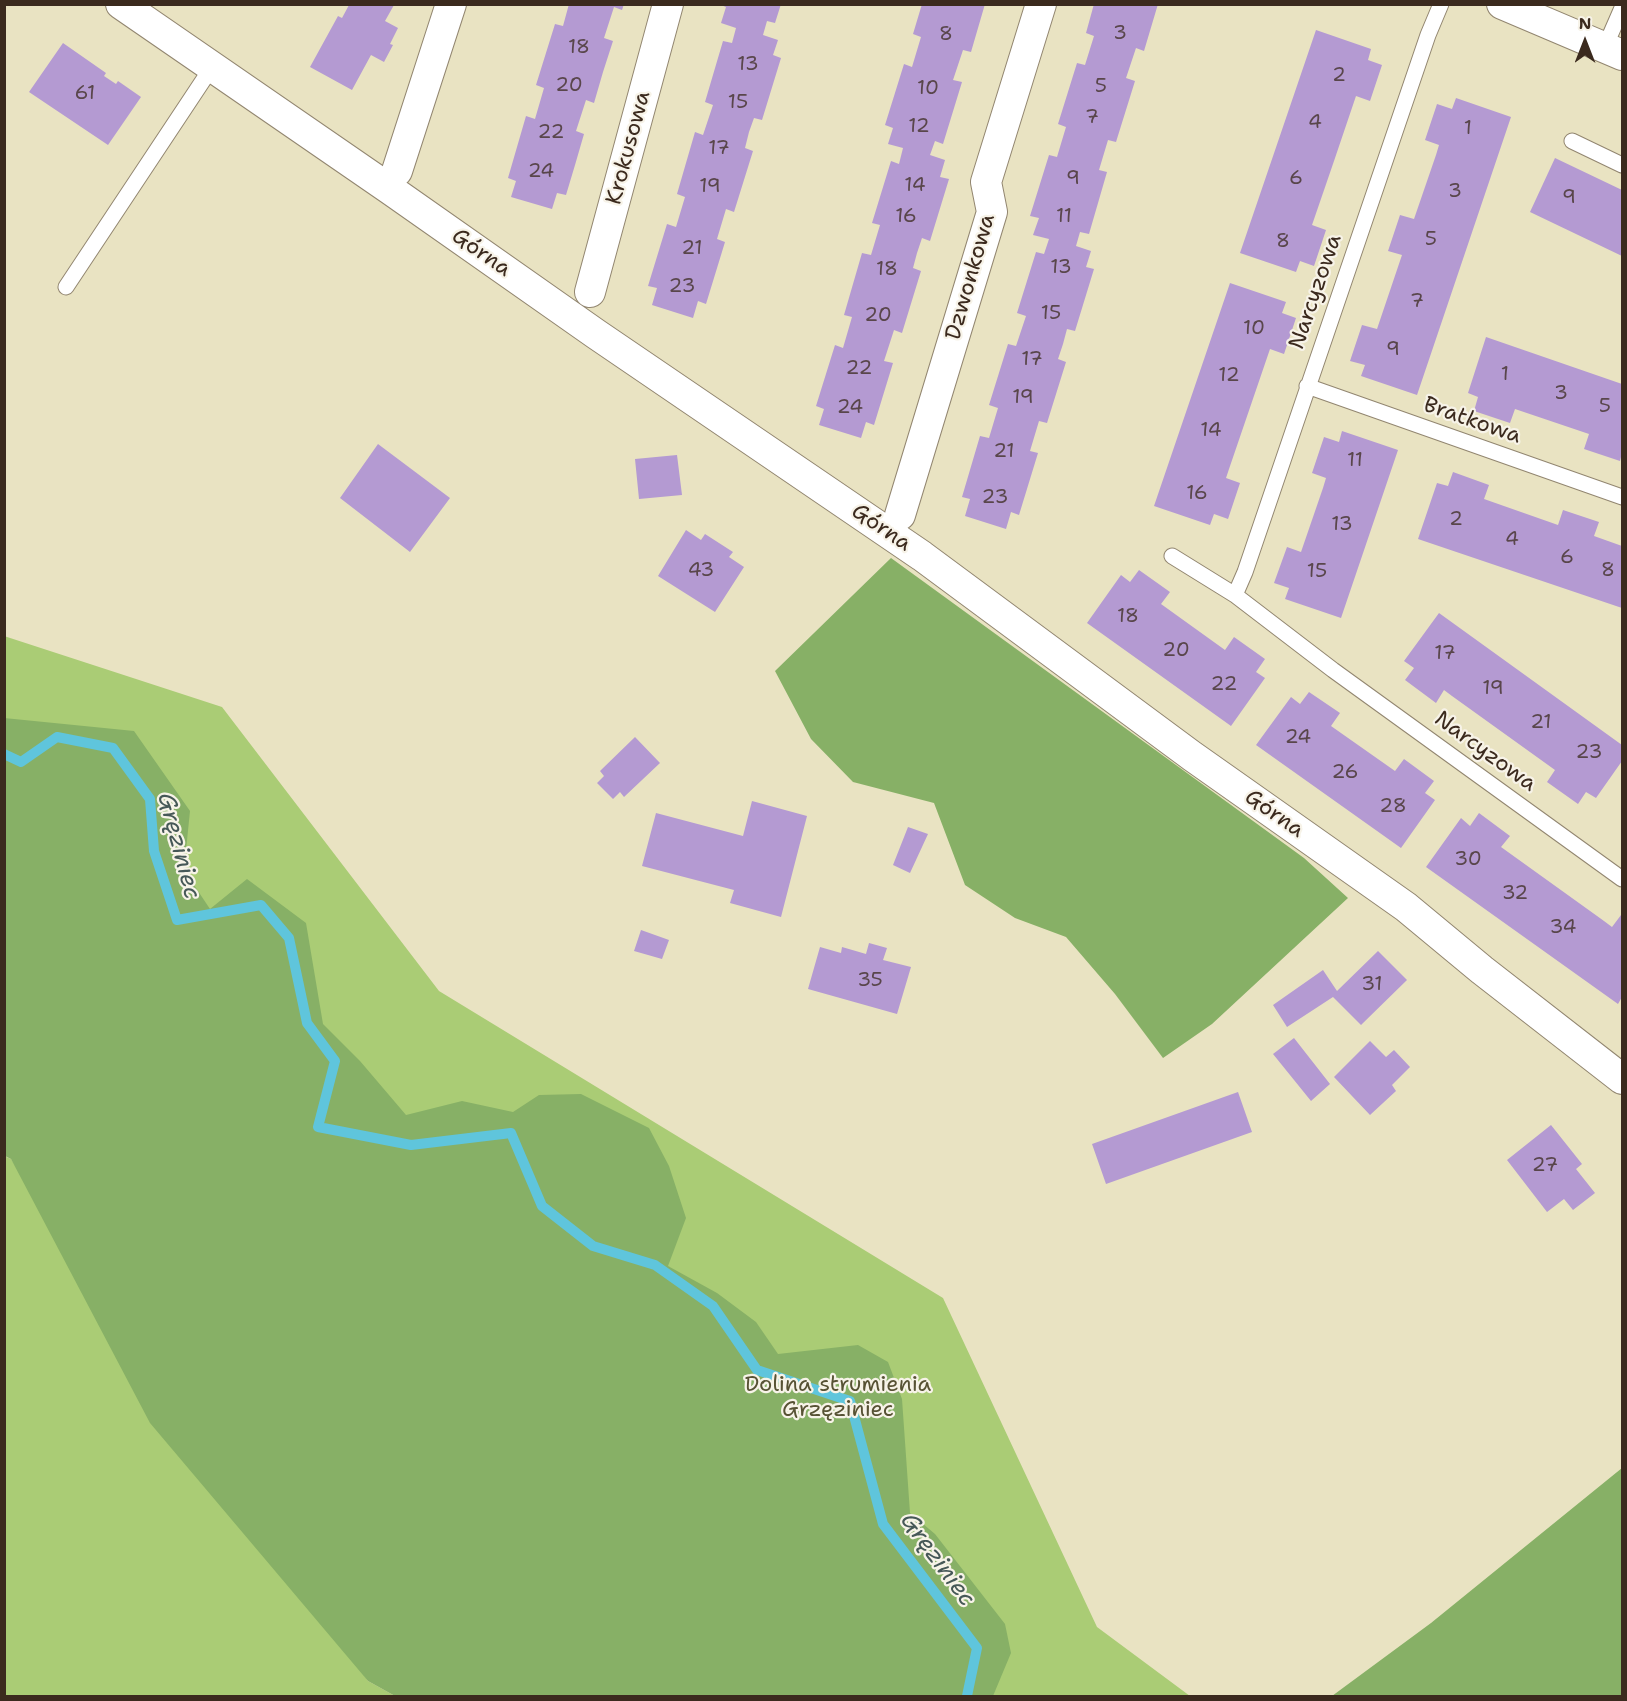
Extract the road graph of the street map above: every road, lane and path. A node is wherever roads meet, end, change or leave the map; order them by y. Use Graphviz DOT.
graph roads {
  1 [pos="121,4"];
  2 [pos="451,4"];
  3 [pos="668,4"];
  4 [pos="1041,4"];
  5 [pos="1441,4"];
  6 [pos="1502,4"];
  7 [pos="1623,8"];
  8 [pos="1614,51"];
  9 [pos="212,67"];
  10 [pos="1572,141"];
  11 [pos="1623,165"];
  12 [pos="397,171"];
  13 [pos="66,286"];
  14 [pos="590,292"];
  15 [pos="1307,386"];
  16 [pos="1623,497"];
  17 [pos="900,515"];
  18 [pos="1172,556"];
  19 [pos="1235,595"];
  20 [pos="1623,879"];
  21 [pos="1623,1079"];
  1 -- 9 [label="street, Górna"];
  2 -- 12 [label="street"];
  3 -- 14 [label="street, Krokusowa"];
  4 -- 17 [label="street, Dzwonkowa"];
  5 -- 15 [label="lane, Narcyzowa"];
  6 -- 8 [label="street"];
  7 -- 8 [label="lane"];
  9 -- 13 [label="lane"];
  9 -- 21 [label="street, Górna"];
  10 -- 11 [label="lane"];
  15 -- 16 [label="lane, Bratkowa"];
  15 -- 19 [label="lane, Narcyzowa"];
  18 -- 19 [label="lane, Narcyzowa"];
  19 -- 20 [label="lane, Narcyzowa"];
}
